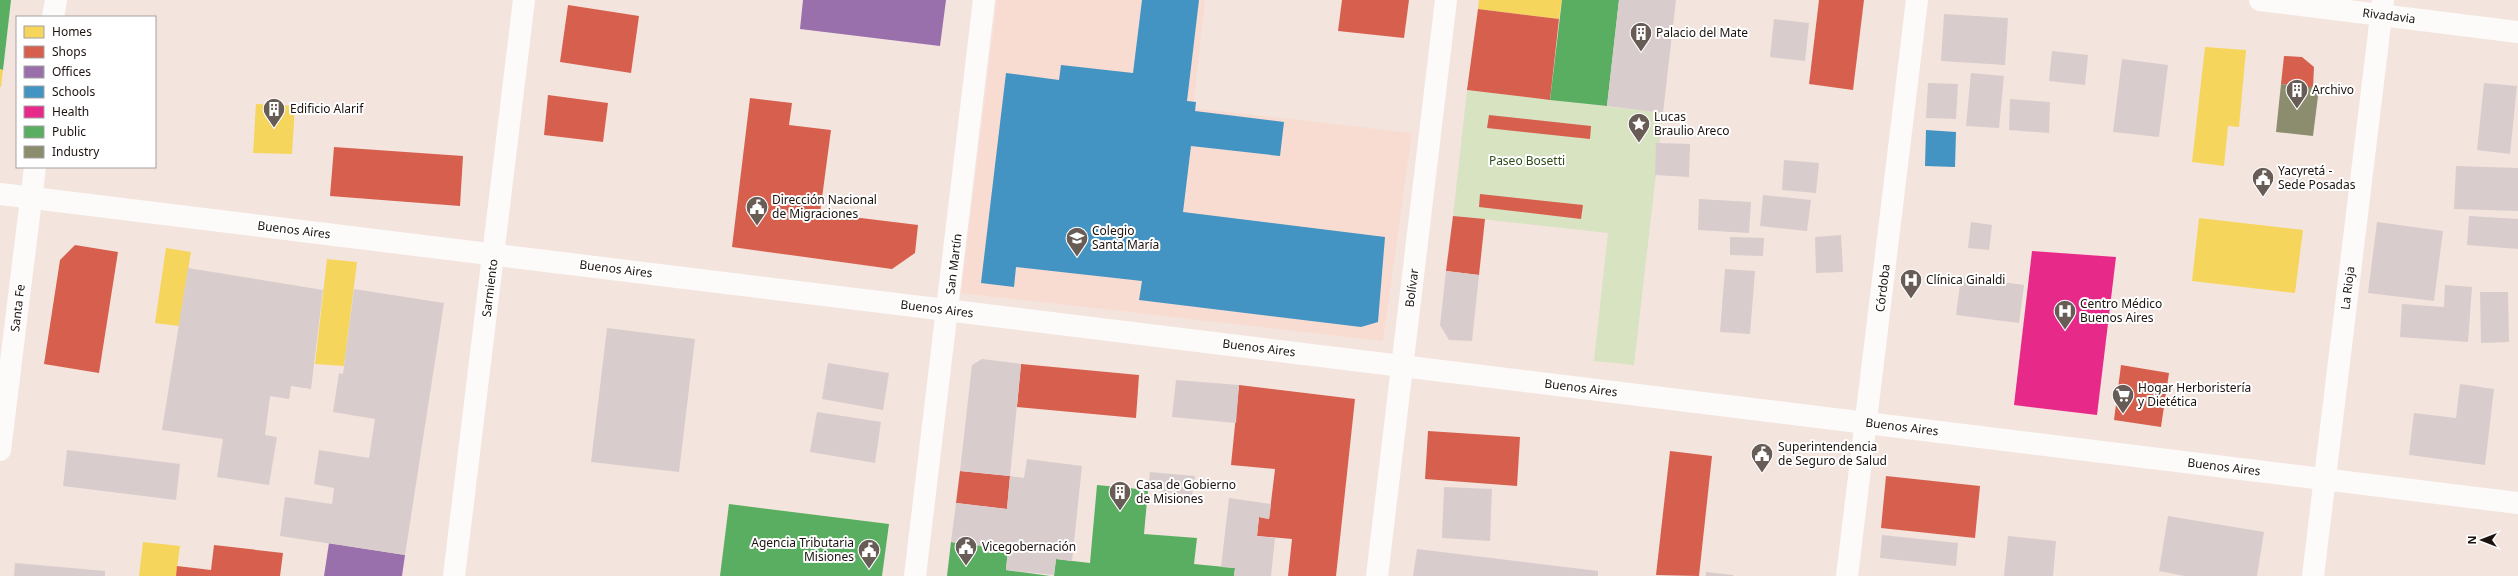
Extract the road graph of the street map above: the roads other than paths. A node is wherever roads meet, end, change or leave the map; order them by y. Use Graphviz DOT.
graph roads {
  1 [pos="56,0"];
  2 [pos="524,0"];
  3 [pos="984,0"];
  4 [pos="1446,0"];
  5 [pos="1917,0"];
  6 [pos="2260,0"];
  7 [pos="2382,8"];
  8 [pos="54,16"];
  9 [pos="2518,32"];
  10 [pos="35,168"];
  11 [pos="0,194"];
  12 [pos="32,198"];
  13 [pos="494,254"];
  14 [pos="949,310"];
  15 [pos="1402,366"];
  16 [pos="1866,423"];
  17 [pos="0,450"];
  18 [pos="2324,479"];
  19 [pos="2518,503"];
  20 [pos="454,576"];
  21 [pos="915,576"];
  22 [pos="1377,576"];
  23 [pos="1847,576"];
  24 [pos="2313,576"];
  1 -- 8 [label="street"];
  2 -- 13 [label="street, Sarmiento"];
  3 -- 14 [label="street, San Martín"];
  4 -- 15 [label="street, Bolívar"];
  5 -- 16 [label="street, Córdoba"];
  6 -- 7 [label="street, Rivadavia"];
  7 -- 9 [label="street, Rivadavia"];
  7 -- 18 [label="street, La Rioja"];
  10 -- 12 [label="street, Santa Fe"];
  11 -- 12 [label="street, Buenos Aires"];
  12 -- 13 [label="street, Buenos Aires"];
  12 -- 17 [label="street, Santa Fe"];
  13 -- 14 [label="street, Buenos Aires"];
  13 -- 20 [label="street, Sarmiento"];
  14 -- 15 [label="street, Buenos Aires"];
  14 -- 21 [label="street, San Martín"];
  15 -- 16 [label="street, Buenos Aires"];
  15 -- 22 [label="street, Bolívar"];
  16 -- 18 [label="street, Buenos Aires"];
  16 -- 23 [label="street, Córdoba"];
  18 -- 19 [label="street, Buenos Aires"];
  18 -- 24 [label="street, La Rioja"];
}
